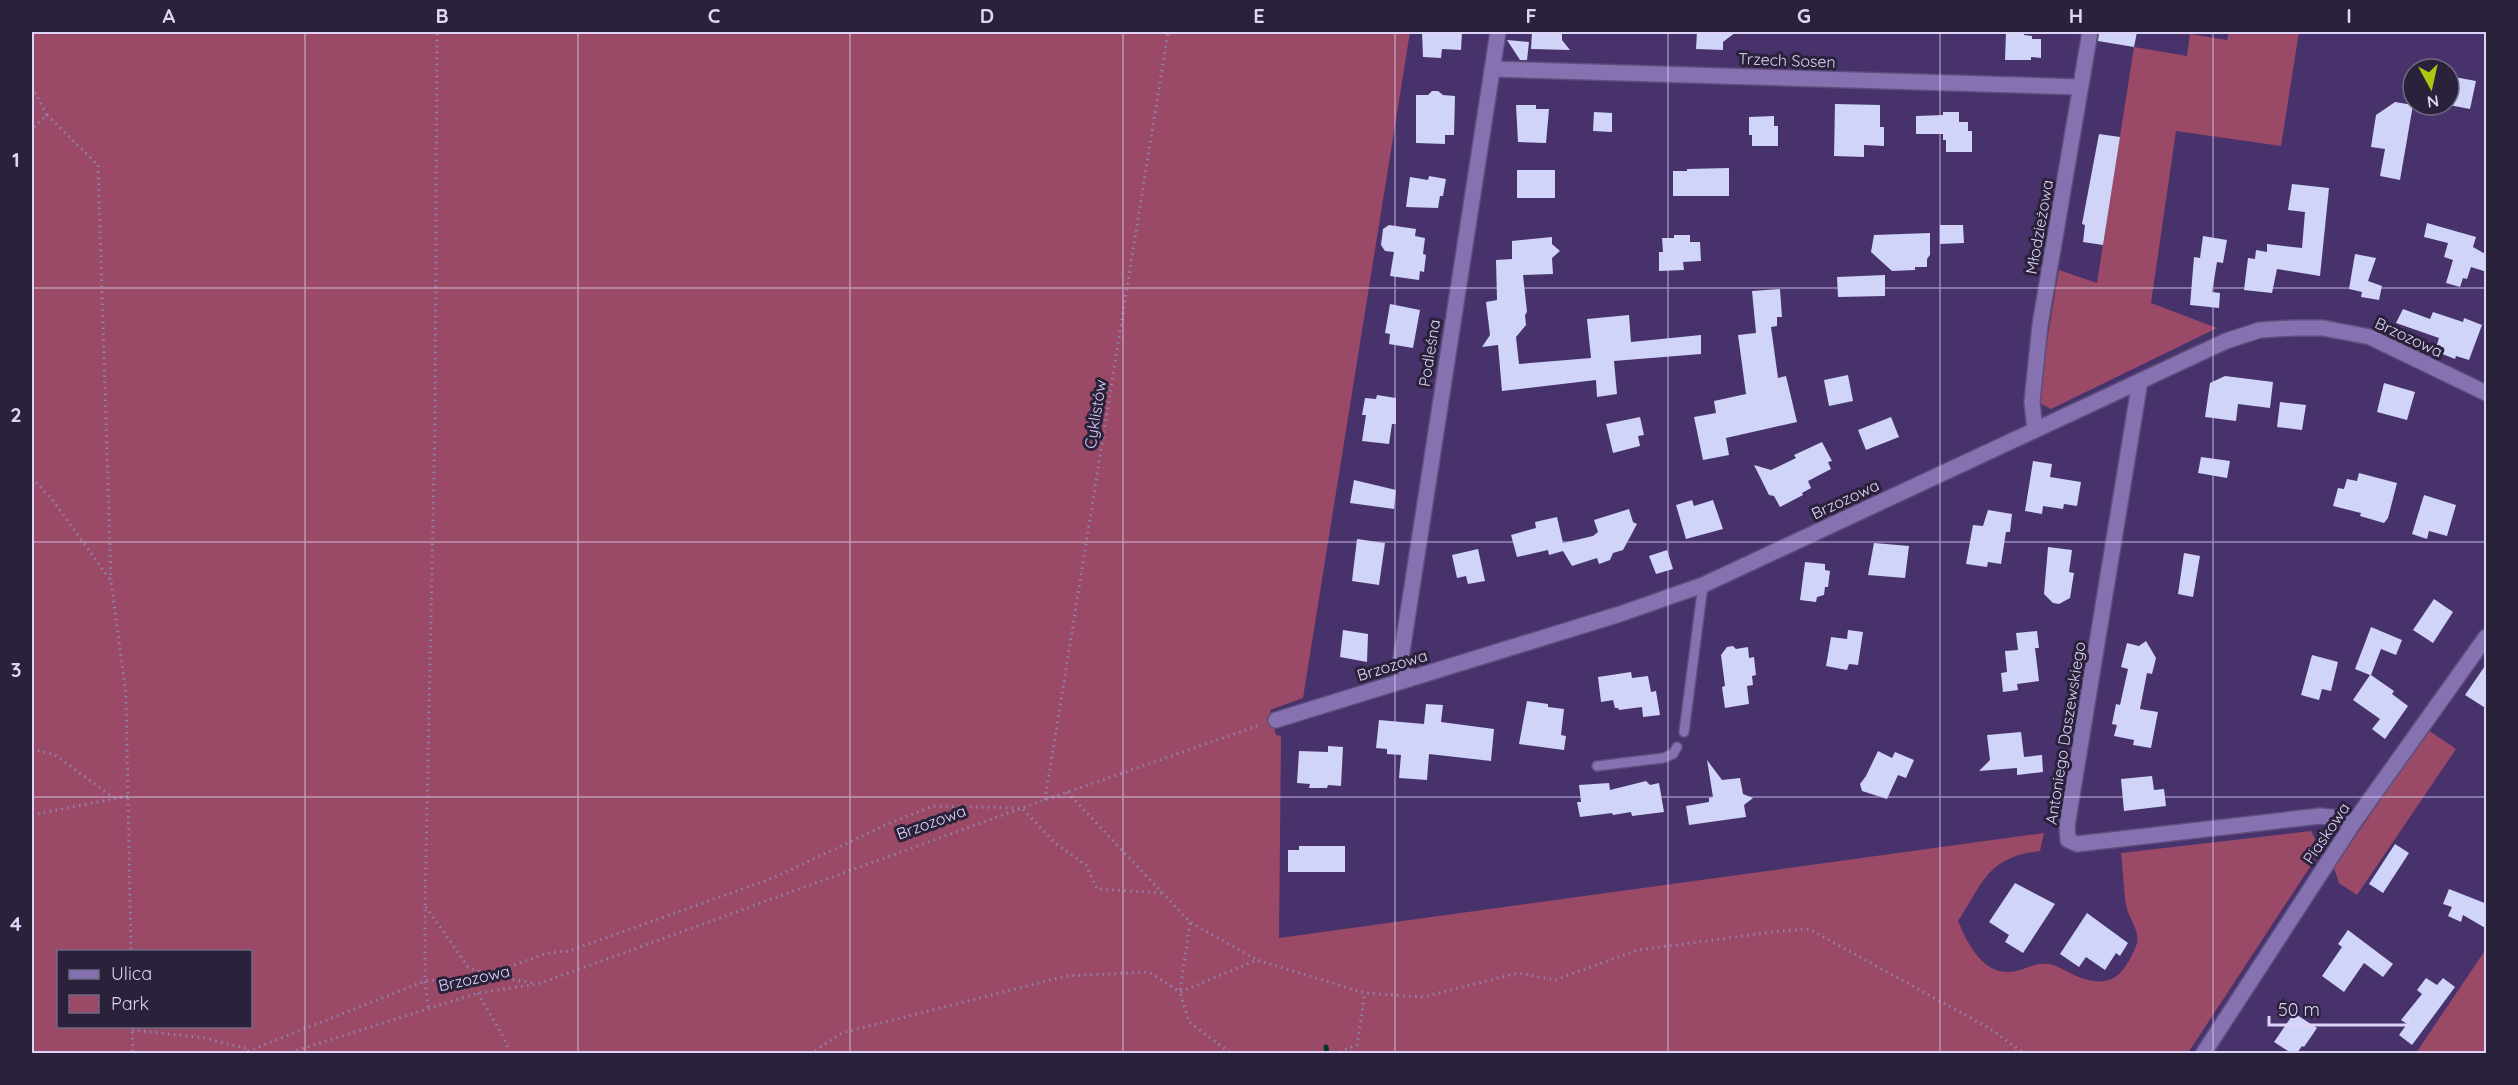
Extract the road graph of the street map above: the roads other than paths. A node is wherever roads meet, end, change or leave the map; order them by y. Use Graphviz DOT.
graph roads {
  1 [pos="1498,32"];
  2 [pos="2090,32"];
  3 [pos="1492,69"];
  4 [pos="2080,87"];
  5 [pos="2140,381"];
  6 [pos="2487,393"];
  7 [pos="2035,430"];
  8 [pos="1703,585"];
  9 [pos="2487,637"];
  10 [pos="1409,679"];
  11 [pos="1276,720"];
  12 [pos="1684,732"];
  13 [pos="1677,747"];
  14 [pos="1597,766"];
  15 [pos="2354,822"];
  16 [pos="2203,1053"];
  1 -- 3 [label="street, Podleśna"];
  2 -- 4 [label="street, Młodzieżowa"];
  3 -- 4 [label="street, Trzech Sosen"];
  3 -- 10 [label="street, Podleśna"];
  4 -- 7 [label="street, Młodzieżowa"];
  5 -- 6 [label="street, Brzozowa"];
  5 -- 7 [label="street, Brzozowa"];
  5 -- 15 [label="street, Antoniego Daszewskiego"];
  7 -- 8 [label="street, Brzozowa"];
  8 -- 10 [label="street, Brzozowa"];
  8 -- 12 [label="lane"];
  9 -- 15 [label="street, Piaskowa"];
  10 -- 11 [label="street, Brzozowa"];
  13 -- 14 [label="lane"];
  15 -- 16 [label="street, Piaskowa"];
}
